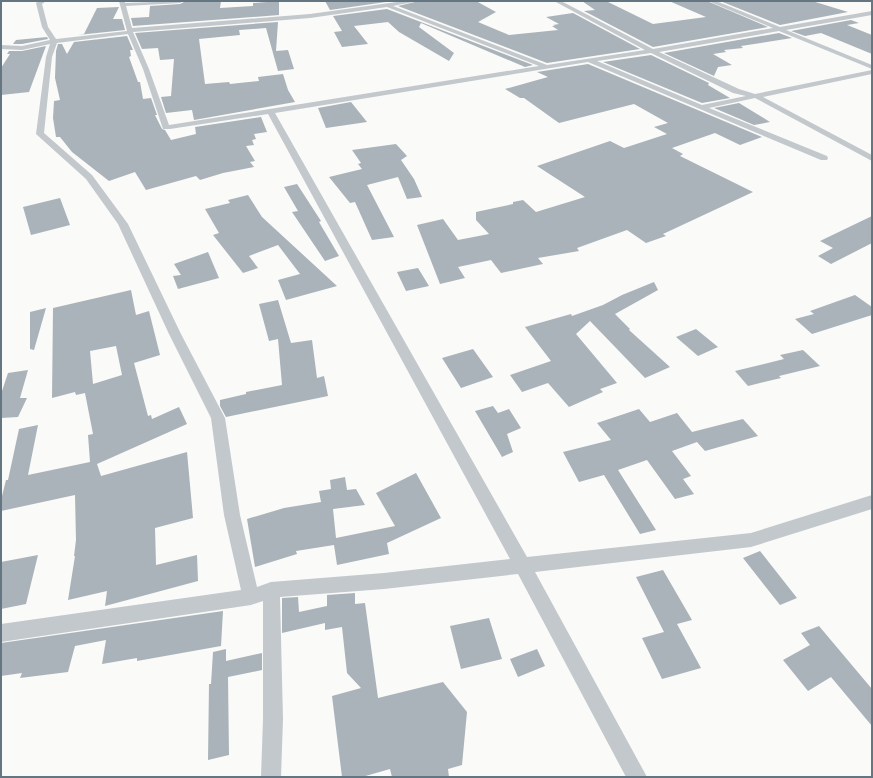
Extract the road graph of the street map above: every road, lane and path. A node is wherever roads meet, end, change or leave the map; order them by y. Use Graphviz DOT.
graph roads {
  1 [pos="43,1"];
  2 [pos="180,1"];
  3 [pos="376,1"];
  4 [pos="415,1"];
  5 [pos="557,1"];
  6 [pos="711,1"];
  7 [pos="123,3"];
  8 [pos="388,6"];
  9 [pos="872,13"];
  10 [pos="781,29"];
  11 [pos="130,31"];
  12 [pos="54,41"];
  13 [pos="1,47"];
  14 [pos="652,51"];
  15 [pos="589,60"];
  16 [pos="547,67"];
  17 [pos="872,67"];
  18 [pos="872,72"];
  19 [pos="746,96"];
  20 [pos="756,96"];
  21 [pos="701,107"];
  22 [pos="271,112"];
  23 [pos="824,158"];
  24 [pos="872,158"];
  25 [pos="872,167"];
  26 [pos="872,502"];
  27 [pos="522,565"];
  28 [pos="271,590"];
  29 [pos="251,597"];
  30 [pos="1,633"];
  31 [pos="271,777"];
  32 [pos="637,777"];
  1 -- 12 [label="street"];
  2 -- 7 [label="street"];
  3 -- 8 [label="street"];
  4 -- 8 [label="street"];
  5 -- 14 [label="street"];
  6 -- 10 [label="street"];
  7 -- 11 [label="street"];
  8 -- 11 [label="street"];
  8 -- 16 [label="street"];
  9 -- 10 [label="street"];
  10 -- 14 [label="street"];
  10 -- 17 [label="street"];
  11 -- 12 [label="street"];
  11 -- 22 [label="street"];
  12 -- 13 [label="street"];
  12 -- 29 [label="street"];
  14 -- 15 [label="street"];
  14 -- 19 [label="street"];
  15 -- 16 [label="street"];
  15 -- 21 [label="street"];
  16 -- 22 [label="street"];
  18 -- 20 [label="street"];
  19 -- 20 [label="street"];
  19 -- 21 [label="street"];
  19 -- 25 [label="street"];
  20 -- 24 [label="street"];
  21 -- 23 [label="street"];
  22 -- 27 [label="street"];
  26 -- 27 [label="street"];
  27 -- 28 [label="street"];
  27 -- 32 [label="street"];
  28 -- 29 [label="street"];
  28 -- 31 [label="street"];
  29 -- 30 [label="street"];
}
